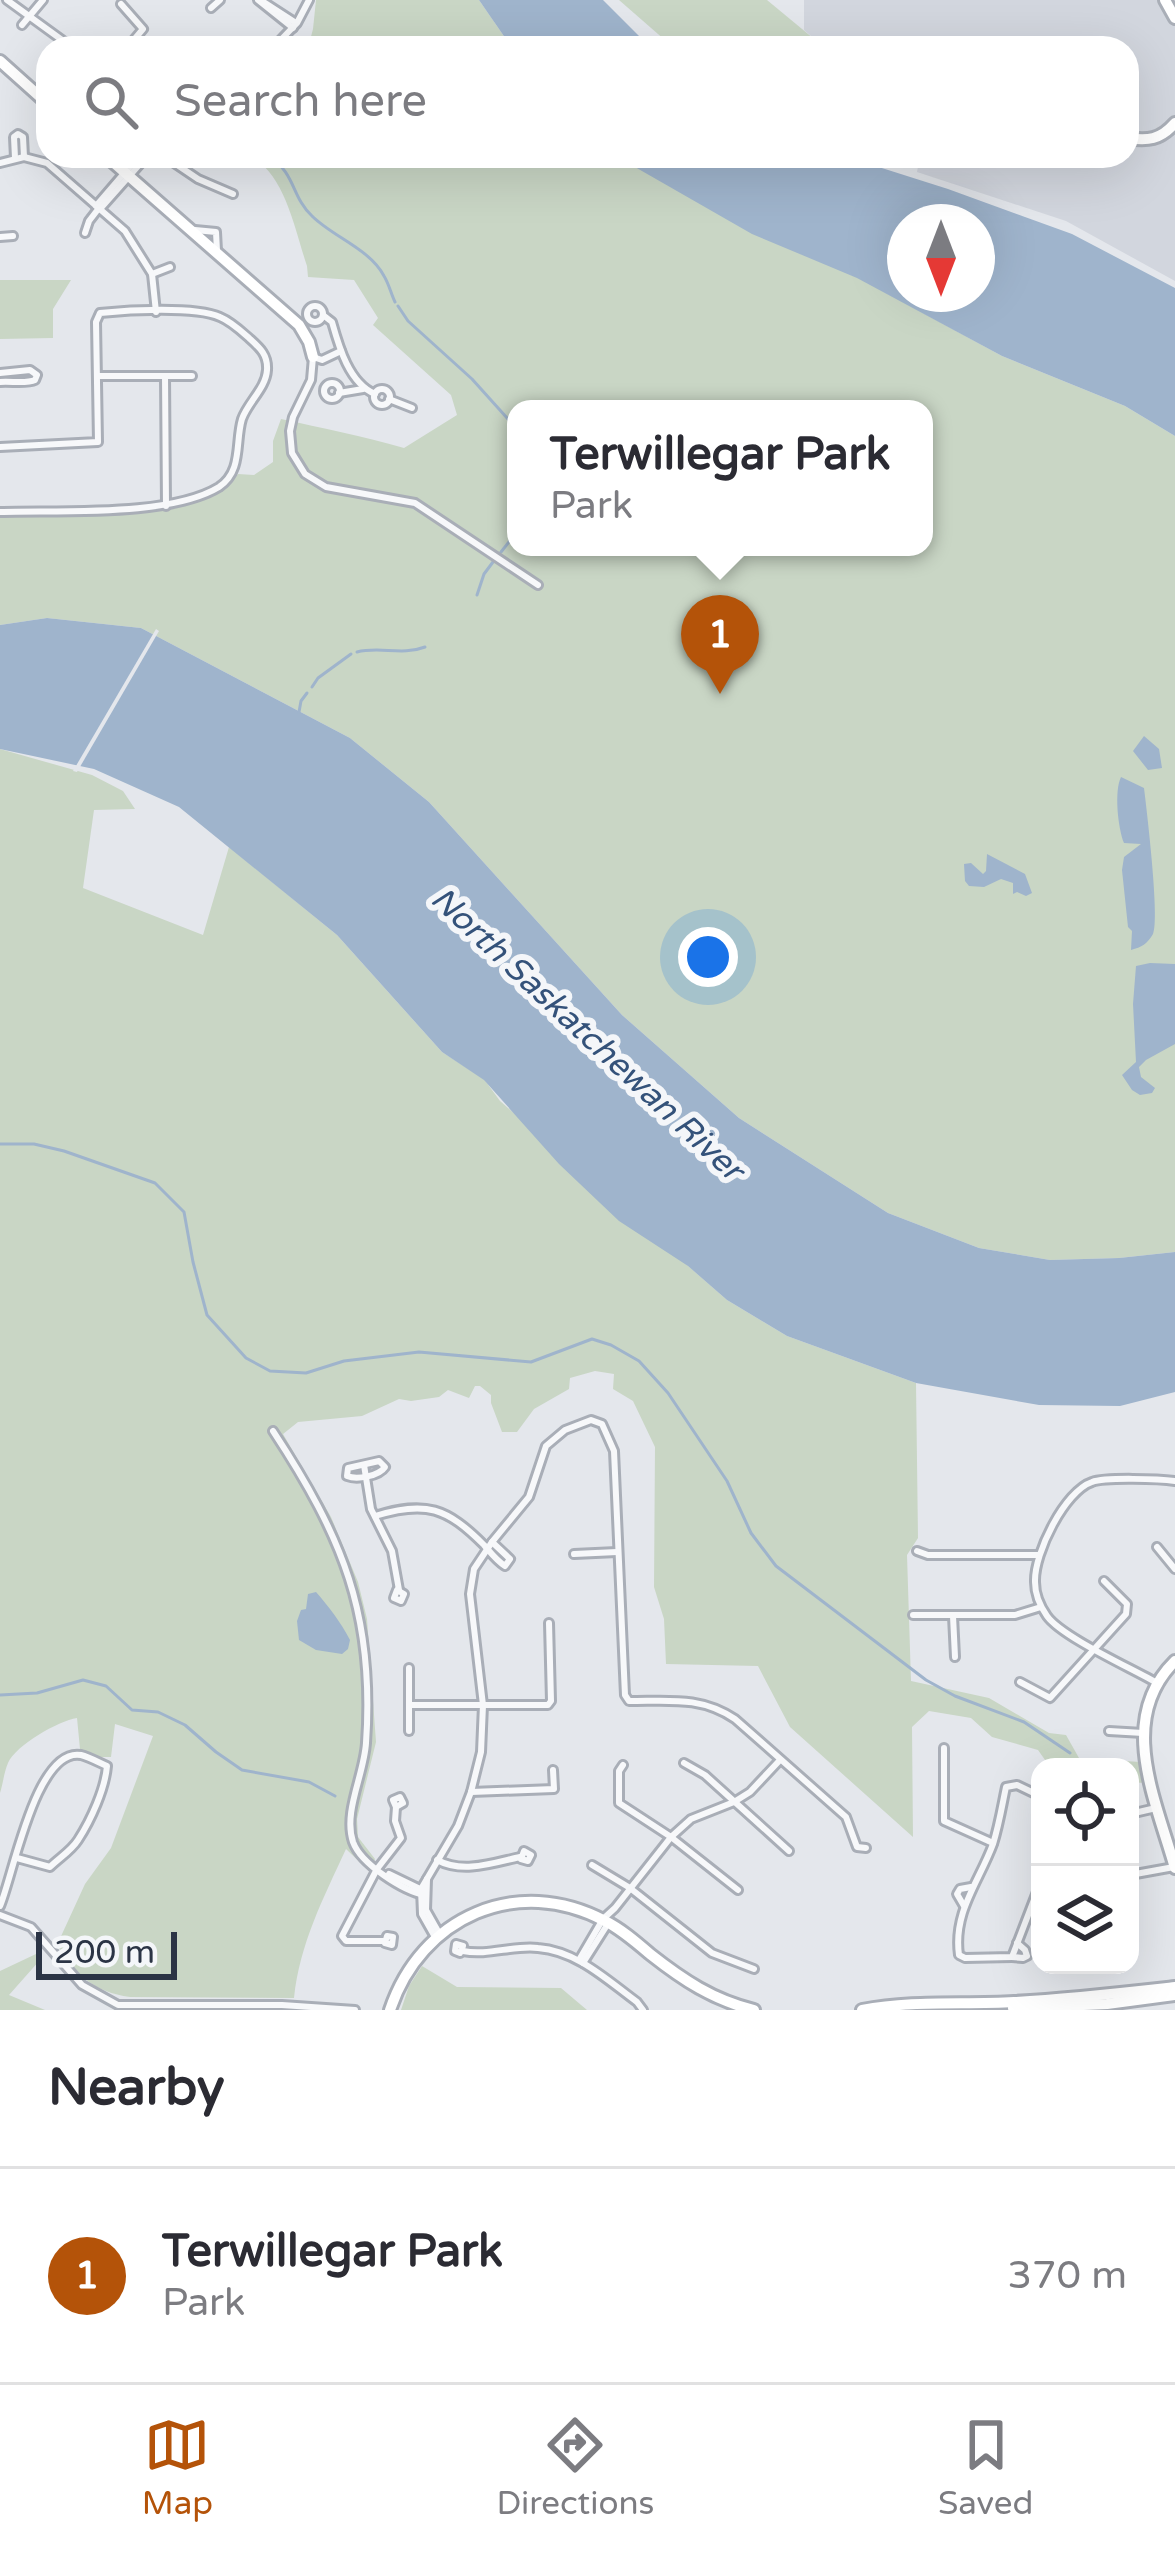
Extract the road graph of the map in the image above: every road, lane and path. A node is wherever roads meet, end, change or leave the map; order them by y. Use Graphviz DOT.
graph roads {
  1 [pos="7,0"];
  2 [pos="43,0"];
  3 [pos="220,0"];
  4 [pos="258,0"];
  5 [pos="309,0"];
  6 [pos="1165,0"];
  7 [pos="121,4"];
  8 [pos="211,8"];
  9 [pos="30,16"];
  10 [pos="1175,17"];
  11 [pos="22,25"];
  12 [pos="295,26"];
  13 [pos="58,36"];
  14 [pos="136,36"];
  15 [pos="285,36"];
  16 [pos="0,61"];
  17 [pos="36,93"];
  18 [pos="1175,123"];
  19 [pos="1139,139"];
  20 [pos="36,159"];
  21 [pos="0,163"];
  22 [pos="54,168"];
  23 [pos="119,168"];
  24 [pos="132,168"];
  25 [pos="182,168"];
  26 [pos="126,175"];
  27 [pos="232,194"];
  28 [pos="99,208"];
  29 [pos="86,232"];
  30 [pos="0,236"];
  31 [pos="13,236"];
  32 [pos="170,267"];
  33 [pos="152,274"];
  34 [pos="156,312"];
  35 [pos="322,315"];
  36 [pos="339,347"];
  37 [pos="313,358"];
  38 [pos="98,376"];
  39 [pos="165,376"];
  40 [pos="192,376"];
  41 [pos="0,377"];
  42 [pos="363,389"];
  43 [pos="339,394"];
  44 [pos="412,408"];
  45 [pos="0,447"];
  46 [pos="166,506"];
  47 [pos="0,512"];
  48 [pos="538,585"];
  49 [pos="273,1431"];
  50 [pos="364,1465"];
  51 [pos="366,1476"];
  52 [pos="1175,1481"];
  53 [pos="376,1516"];
  54 [pos="489,1545"];
  55 [pos="1157,1547"];
  56 [pos="917,1551"];
  57 [pos="617,1552"];
  58 [pos="574,1554"];
  59 [pos="1040,1555"];
  60 [pos="1175,1569"];
  61 [pos="1104,1581"];
  62 [pos="399,1590"];
  63 [pos="1041,1607"];
  64 [pos="913,1615"];
  65 [pos="953,1616"];
  66 [pos="549,1623"];
  67 [pos="1096,1649"];
  68 [pos="955,1658"];
  69 [pos="1175,1660"];
  70 [pos="409,1668"];
  71 [pos="1020,1682"];
  72 [pos="1157,1683"];
  73 [pos="410,1705"];
  74 [pos="483,1705"];
  75 [pos="409,1731"];
  76 [pos="1108,1731"];
  77 [pos="1143,1733"];
  78 [pos="944,1748"];
  79 [pos="780,1760"];
  80 [pos="684,1763"];
  81 [pos="623,1765"];
  82 [pos="554,1770"];
  83 [pos="471,1792"];
  84 [pos="1031,1792"];
  85 [pos="734,1802"];
  86 [pos="396,1807"];
  87 [pos="1156,1808"];
  88 [pos="1139,1812"];
  89 [pos="670,1837"];
  90 [pos="993,1843"];
  91 [pos="866,1847"];
  92 [pos="789,1851"];
  93 [pos="520,1857"];
  94 [pos="17,1858"];
  95 [pos="437,1860"];
  96 [pos="592,1865"];
  97 [pos="1175,1867"];
  98 [pos="381,1871"];
  99 [pos="1139,1873"];
  100 [pos="630,1888"];
  101 [pos="738,1890"];
  102 [pos="423,1892"];
  103 [pos="1031,1907"];
  104 [pos="0,1911"];
  105 [pos="606,1921"];
  106 [pos="437,1935"];
  107 [pos="384,1941"];
  108 [pos="463,1951"];
  109 [pos="581,1962"];
  110 [pos="754,1969"];
  111 [pos="1175,1991"];
  112 [pos="118,2007"];
  113 [pos="727,2007"];
  114 [pos="926,2007"];
  115 [pos="978,2009"];
  116 [pos="355,2010"];
  117 [pos="390,2010"];
  118 [pos="643,2010"];
  119 [pos="652,2010"];
  120 [pos="754,2010"];
  121 [pos="862,2010"];
  122 [pos="878,2010"];
  123 [pos="966,2010"];
  1 -- 9 [label="street"];
  2 -- 9 [label="street"];
  3 -- 8 [label="street"];
  4 -- 12 [label="street"];
  5 -- 12 [label="street"];
  6 -- 10 [label="street"];
  7 -- 14 [label="street"];
  9 -- 11 [label="street"];
  9 -- 13 [label="street"];
  12 -- 15 [label="street"];
  16 -- 17 [label="street"];
  18 -- 19 [label="street"];
  20 -- 21 [label="street"];
  22 -- 28 [label="street"];
  23 -- 26 [label="street"];
  24 -- 26 [label="street"];
  25 -- 27 [label="street"];
  26 -- 28 [label="street"];
  26 -- 37 [label="street"];
  28 -- 29 [label="street"];
  28 -- 33 [label="street"];
  30 -- 31 [label="street"];
  32 -- 33 [label="street"];
  33 -- 34 [label="street"];
  34 -- 38 [label="street"];
  34 -- 46 [label="street"];
  35 -- 36 [label="street"];
  36 -- 37 [label="street"];
  36 -- 42 [label="street"];
  37 -- 48 [label="street"];
  38 -- 39 [label="street"];
  38 -- 45 [label="street"];
  39 -- 40 [label="street"];
  39 -- 46 [label="street"];
  41 -- 41 [label="street"];
  42 -- 43 [label="street"];
  42 -- 44 [label="street"];
  46 -- 47 [label="street"];
  49 -- 98 [label="street"];
  50 -- 51 [label="street"];
  50 -- 51 [label="street"];
  50 -- 51 [label="street"];
  51 -- 53 [label="street"];
  52 -- 59 [label="street"];
  53 -- 54 [label="street"];
  53 -- 62 [label="street"];
  54 -- 57 [label="street"];
  54 -- 74 [label="street"];
  55 -- 60 [label="street"];
  56 -- 59 [label="street"];
  57 -- 58 [label="street"];
  57 -- 79 [label="street"];
  59 -- 63 [label="street"];
  61 -- 67 [label="street"];
  63 -- 65 [label="street"];
  63 -- 67 [label="street"];
  64 -- 65 [label="street"];
  65 -- 68 [label="street"];
  66 -- 74 [label="street"];
  67 -- 71 [label="street"];
  67 -- 72 [label="street"];
  69 -- 72 [label="street"];
  70 -- 73 [label="street"];
  72 -- 77 [label="street"];
  73 -- 74 [label="street"];
  73 -- 75 [label="street"];
  74 -- 83 [label="street"];
  76 -- 77 [label="street"];
  77 -- 87 [label="street"];
  78 -- 90 [label="street"];
  79 -- 85 [label="street"];
  79 -- 91 [label="street"];
  80 -- 85 [label="street"];
  81 -- 89 [label="street"];
  82 -- 83 [label="street"];
  83 -- 95 [label="street"];
  84 -- 90 [label="street"];
  85 -- 89 [label="street"];
  85 -- 92 [label="street"];
  86 -- 98 [label="street"];
  87 -- 88 [label="street"];
  87 -- 97 [label="street"];
  89 -- 100 [label="street"];
  89 -- 101 [label="street"];
  90 -- 103 [label="street"];
  93 -- 95 [label="street"];
  94 -- 94 [label="street"];
  94 -- 104 [label="street"];
  95 -- 102 [label="street"];
  96 -- 100 [label="street"];
  97 -- 99 [label="street"];
  98 -- 102 [label="street"];
  98 -- 107 [label="street"];
  100 -- 105 [label="street"];
  100 -- 110 [label="street"];
  102 -- 106 [label="street"];
  104 -- 112 [label="street"];
  105 -- 106 [label="street"];
  105 -- 109 [label="street"];
  105 -- 113 [label="street"];
  106 -- 117 [label="street"];
  108 -- 109 [label="street"];
  109 -- 118 [label="street"];
  111 -- 114 [label="street"];
  111 -- 115 [label="street"];
  112 -- 116 [label="street"];
  113 -- 120 [label="street"];
  114 -- 115 [label="street"];
  114 -- 121 [label="street"];
  114 -- 122 [label="street"];
  115 -- 123 [label="street"];
  118 -- 119 [label="street"];
}
